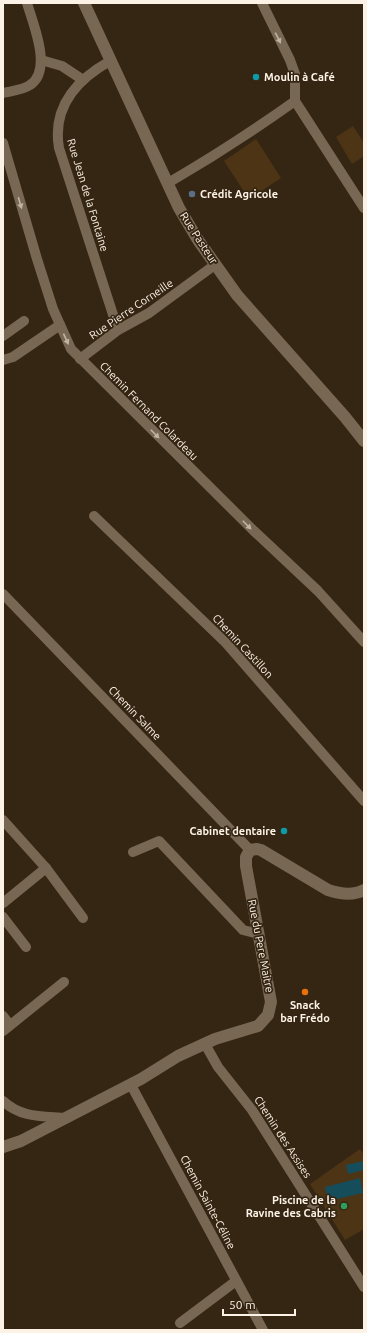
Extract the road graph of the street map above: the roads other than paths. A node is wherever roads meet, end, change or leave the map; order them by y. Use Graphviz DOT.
graph roads {
  1 [pos="27,3"];
  2 [pos="84,3"];
  3 [pos="262,3"];
  4 [pos="41,60"];
  5 [pos="110,62"];
  6 [pos="83,80"];
  7 [pos="3,94"];
  8 [pos="295,101"];
  9 [pos="3,142"];
  10 [pos="168,183"];
  11 [pos="364,208"];
  12 [pos="216,264"];
  13 [pos="24,321"];
  14 [pos="60,325"];
  15 [pos="118,330"];
  16 [pos="3,336"];
  17 [pos="3,360"];
  18 [pos="80,360"];
  19 [pos="364,441"];
  20 [pos="94,516"];
  21 [pos="3,594"];
  22 [pos="364,642"];
  23 [pos="364,801"];
  24 [pos="3,820"];
  25 [pos="250,850"];
  26 [pos="134,852"];
  27 [pos="46,868"];
  28 [pos="364,890"];
  29 [pos="3,903"];
  30 [pos="3,917"];
  31 [pos="84,918"];
  32 [pos="259,934"];
  33 [pos="26,947"];
  34 [pos="64,982"];
  35 [pos="3,1016"];
  36 [pos="7,1028"];
  37 [pos="205,1044"];
  38 [pos="131,1085"];
  39 [pos="3,1101"];
  40 [pos="66,1118"];
  41 [pos="3,1147"];
  42 [pos="236,1281"];
  43 [pos="364,1287"];
  44 [pos="180,1323"];
  45 [pos="263,1330"];
  1 -- 4 [label="street"];
  2 -- 5 [label="main road, Rue Pasteur"];
  3 -- 8 [label="street, one-way"];
  4 -- 6 [label="street"];
  4 -- 7 [label="street"];
  5 -- 6 [label="street, Rue Jean de la Fontaine"];
  5 -- 10 [label="main road, Rue Pasteur"];
  6 -- 15 [label="street, Rue Jean de la Fontaine"];
  8 -- 10 [label="street"];
  8 -- 11 [label="street"];
  9 -- 14 [label="street, Chemin Fernand Colardeau, one-way"];
  10 -- 12 [label="main road, Rue Pasteur"];
  12 -- 15 [label="street, Rue Pierre Corneille"];
  12 -- 19 [label="main road, Rue Pasteur"];
  13 -- 16 [label="street"];
  14 -- 17 [label="street"];
  14 -- 18 [label="street, Chemin Fernand Colardeau, one-way"];
  15 -- 18 [label="street, Rue Pierre Corneille"];
  18 -- 22 [label="street, Chemin Fernand Colardeau, one-way"];
  20 -- 23 [label="street, Chemin Castillon"];
  21 -- 25 [label="street, Chemin Salme"];
  24 -- 27 [label="street"];
  25 -- 28 [label="main road"];
  25 -- 32 [label="main road, Rue du Pere Maitre"];
  26 -- 32 [label="street"];
  27 -- 29 [label="street"];
  27 -- 31 [label="street"];
  30 -- 33 [label="street"];
  32 -- 37 [label="main road, Rue du Pere Maitre"];
  34 -- 36 [label="street"];
  35 -- 36 [label="street"];
  37 -- 38 [label="main road, Rue du Pere Maitre"];
  37 -- 43 [label="street, Chemin des Assises"];
  38 -- 40 [label="main road, Rue du Pere Maitre"];
  38 -- 42 [label="street, Chemin Sainte-Céline"];
  39 -- 40 [label="street"];
  40 -- 41 [label="main road, Rue du Pere Maitre"];
  42 -- 44 [label="street"];
  42 -- 45 [label="street, Chemin Sainte-Céline"];
}
